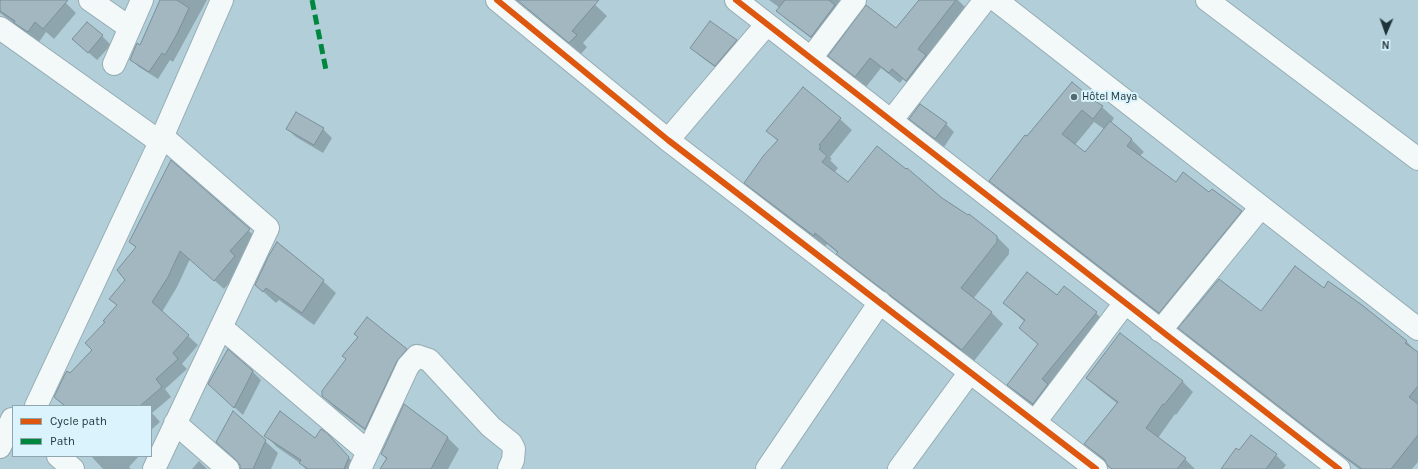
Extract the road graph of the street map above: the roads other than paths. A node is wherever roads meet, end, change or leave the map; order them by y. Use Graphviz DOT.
graph roads {
  1 [pos="90,0"];
  2 [pos="142,0"];
  3 [pos="222,0"];
  4 [pos="496,0"];
  5 [pos="736,0"];
  6 [pos="855,0"];
  7 [pos="985,0"];
  8 [pos="996,0"];
  9 [pos="1207,0"];
  10 [pos="767,24"];
  11 [pos="0,28"];
  12 [pos="130,28"];
  13 [pos="811,58"];
  14 [pos="114,64"];
  15 [pos="891,121"];
  16 [pos="161,139"];
  17 [pos="668,140"];
  18 [pos="1418,160"];
  19 [pos="1262,207"];
  20 [pos="880,302"];
  21 [pos="1125,303"];
  22 [pos="221,327"];
  23 [pos="1418,329"];
  24 [pos="1160,330"];
  25 [pos="970,372"];
  26 [pos="36,405"];
  27 [pos="8,416"];
  28 [pos="1035,422"];
  29 [pos="175,423"];
  30 [pos="0,447"];
  31 [pos="59,457"];
  32 [pos="364,461"];
  33 [pos="73,469"];
  34 [pos="154,469"];
  35 [pos="228,469"];
  36 [pos="509,469"];
  37 [pos="767,469"];
  38 [pos="899,469"];
  39 [pos="1096,469"];
  40 [pos="1339,469"];
  1 -- 12 [label="street"];
  2 -- 12 [label="street"];
  3 -- 16 [label="street"];
  4 -- 17 [label="street"];
  5 -- 10 [label="street"];
  6 -- 13 [label="street"];
  7 -- 15 [label="street"];
  8 -- 19 [label="street"];
  9 -- 18 [label="street"];
  10 -- 13 [label="street"];
  10 -- 17 [label="street"];
  11 -- 16 [label="street"];
  12 -- 14 [label="street"];
  13 -- 15 [label="street"];
  15 -- 21 [label="street"];
  16 -- 22 [label="street"];
  16 -- 26 [label="street"];
  17 -- 20 [label="street"];
  19 -- 23 [label="street"];
  19 -- 24 [label="street"];
  20 -- 25 [label="street"];
  20 -- 37 [label="street"];
  21 -- 24 [label="street"];
  21 -- 28 [label="street"];
  22 -- 29 [label="street"];
  22 -- 32 [label="street"];
  24 -- 40 [label="street"];
  25 -- 28 [label="street"];
  25 -- 38 [label="street"];
  27 -- 30 [label="street"];
  28 -- 39 [label="street"];
  29 -- 34 [label="street"];
  29 -- 35 [label="street"];
  31 -- 33 [label="street"];
  32 -- 36 [label="street"];
}
